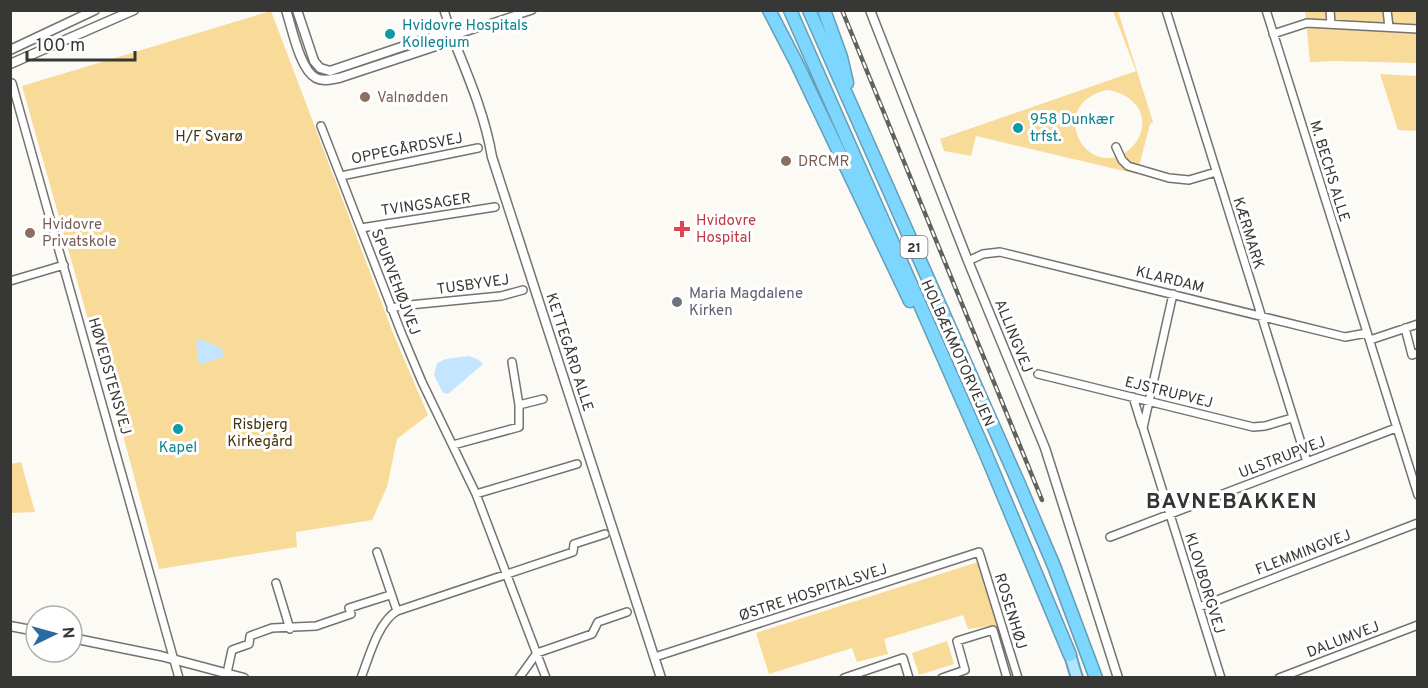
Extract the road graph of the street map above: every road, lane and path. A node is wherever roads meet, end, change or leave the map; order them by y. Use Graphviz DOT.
graph roads {
  1 [pos="95,10"];
  2 [pos="134,10"];
  3 [pos="286,10"];
  4 [pos="297,10"];
  5 [pos="444,10"];
  6 [pos="532,10"];
  7 [pos="769,10"];
  8 [pos="790,10"];
  9 [pos="809,10"];
  10 [pos="824,10"];
  11 [pos="870,10"];
  12 [pos="1166,10"];
  13 [pos="1266,10"];
  14 [pos="1330,10"];
  15 [pos="1387,10"];
  16 [pos="1331,24"];
  17 [pos="1389,27"];
  18 [pos="1418,29"];
  19 [pos="1273,34"];
  20 [pos="452,36"];
  21 [pos="10,50"];
  22 [pos="10,64"];
  23 [pos="12,83"];
  24 [pos="852,108"];
  25 [pos="321,126"];
  26 [pos="1116,147"];
  27 [pos="478,148"];
  28 [pos="1216,172"];
  29 [pos="341,176"];
  30 [pos="495,207"];
  31 [pos="361,228"];
  32 [pos="968,261"];
  33 [pos="64,265"];
  34 [pos="10,281"];
  35 [pos="523,290"];
  36 [pos="1173,294"];
  37 [pos="391,309"];
  38 [pos="1260,315"];
  39 [pos="1418,324"];
  40 [pos="1405,328"];
  41 [pos="1368,337"];
  42 [pos="1418,353"];
  43 [pos="512,362"];
  44 [pos="1038,374"];
  45 [pos="1133,397"];
  46 [pos="543,399"];
  47 [pos="963,401"];
  48 [pos="1148,401"];
  49 [pos="519,405"];
  50 [pos="1292,418"];
  51 [pos="1143,428"];
  52 [pos="1396,428"];
  53 [pos="453,446"];
  54 [pos="1307,462"];
  55 [pos="577,464"];
  56 [pos="1415,479"];
  57 [pos="476,494"];
  58 [pos="1418,495"];
  59 [pos="1170,514"];
  60 [pos="1418,523"];
  61 [pos="605,534"];
  62 [pos="1110,537"];
  63 [pos="377,552"];
  64 [pos="979,552"];
  65 [pos="507,573"];
  66 [pos="276,583"];
  67 [pos="390,594"];
  68 [pos="1199,607"];
  69 [pos="397,611"];
  70 [pos="627,612"];
  71 [pos="1418,625"];
  72 [pos="290,629"];
  73 [pos="84,641"];
  74 [pos="537,653"];
  75 [pos="1070,655"];
  76 [pos="655,657"];
  77 [pos="175,660"];
  78 [pos="236,676"];
  79 [pos="179,678"];
  80 [pos="361,678"];
  81 [pos="519,678"];
  82 [pos="546,678"];
  83 [pos="661,678"];
  84 [pos="843,678"];
  85 [pos="909,678"];
  86 [pos="942,678"];
  87 [pos="1007,678"];
  88 [pos="1018,678"];
  89 [pos="1077,678"];
  90 [pos="1096,678"];
  91 [pos="1118,678"];
  92 [pos="1221,678"];
  93 [pos="1279,678"];
  1 -- 21 [label="street"];
  2 -- 22 [label="street"];
  3 -- 20 [label="street"];
  4 -- 20 [label="street"];
  5 -- 20 [label="street, KETTEGÅRD ALLE"];
  6 -- 20 [label="street"];
  7 -- 47 [label="highway"];
  8 -- 47 [label="highway, HOLBÆKMOTORVEJEN / 21"];
  9 -- 24 [label="highway, HOLBÆKMOTORVEJEN / 21"];
  10 -- 24 [label="highway"];
  11 -- 32 [label="street, ALLINGVEJ"];
  12 -- 28 [label="street, KÆRMARK"];
  13 -- 19 [label="street, M. BECHS ALLE"];
  14 -- 16 [label="street"];
  15 -- 17 [label="street"];
  16 -- 17 [label="street"];
  16 -- 19 [label="street"];
  17 -- 18 [label="street"];
  19 -- 41 [label="street, M. BECHS ALLE"];
  20 -- 76 [label="street, KETTEGÅRD ALLE"];
  23 -- 33 [label="street, HØVEDSTENSVEJ"];
  24 -- 90 [label="highway, HOLBÆKMOTORVEJEN / 21"];
  25 -- 29 [label="street, SPURVEHØJVEJ"];
  26 -- 28 [label="street"];
  27 -- 29 [label="street, OPPEGÅRDSVEJ"];
  28 -- 38 [label="street, KÆRMARK"];
  29 -- 31 [label="street, SPURVEHØJVEJ"];
  30 -- 31 [label="street, TVINGSAGER"];
  31 -- 37 [label="street, SPURVEHØJVEJ"];
  32 -- 36 [label="street, KLARDAM"];
  32 -- 91 [label="street, ALLINGVEJ"];
  33 -- 34 [label="street"];
  33 -- 77 [label="street, HØVEDSTENSVEJ"];
  35 -- 37 [label="street, TUSBYVEJ"];
  36 -- 38 [label="street, KLARDAM"];
  36 -- 48 [label="street, KLOVBORGVEJ"];
  37 -- 53 [label="street, SPURVEHØJVEJ"];
  38 -- 41 [label="street, KLARDAM"];
  38 -- 50 [label="street, KÆRMARK"];
  39 -- 40 [label="street"];
  40 -- 41 [label="street"];
  40 -- 42 [label="street"];
  41 -- 52 [label="street, M. BECHS ALLE"];
  43 -- 49 [label="street"];
  44 -- 45 [label="street, EJSTRUPVEJ"];
  45 -- 48 [label="street, EJSTRUPVEJ"];
  45 -- 51 [label="street, KLOVBORGVEJ"];
  46 -- 49 [label="street"];
  47 -- 75 [label="highway, HOLBÆKMOTORVEJEN / 21"];
  48 -- 50 [label="street, EJSTRUPVEJ"];
  48 -- 51 [label="street, KLOVBORGVEJ"];
  49 -- 53 [label="street"];
  50 -- 54 [label="street, KÆRMARK"];
  51 -- 59 [label="street, KLOVBORGVEJ"];
  52 -- 54 [label="street, ULSTRUPVEJ"];
  52 -- 56 [label="street, M. BECHS ALLE"];
  53 -- 57 [label="street, SPURVEHØJVEJ"];
  54 -- 59 [label="street, ULSTRUPVEJ"];
  55 -- 57 [label="street"];
  56 -- 58 [label="street, M. BECHS ALLE"];
  57 -- 65 [label="street, SPURVEHØJVEJ"];
  59 -- 62 [label="street, ULSTRUPVEJ"];
  59 -- 68 [label="street, KLOVBORGVEJ"];
  60 -- 68 [label="street, FLEMMINGVEJ"];
  61 -- 65 [label="street"];
  63 -- 67 [label="street"];
  64 -- 76 [label="street, ØSTRE HOSPITALSVEJ"];
  64 -- 88 [label="street, ROSENHØJ"];
  65 -- 69 [label="street"];
  65 -- 74 [label="street, SPURVEHØJVEJ"];
  66 -- 72 [label="street"];
  67 -- 69 [label="street"];
  67 -- 72 [label="street"];
  68 -- 92 [label="street, KLOVBORGVEJ"];
  69 -- 80 [label="street"];
  70 -- 74 [label="street"];
  71 -- 93 [label="street, DALUMVEJ"];
  72 -- 78 [label="street"];
  73 -- 77 [label="street"];
  74 -- 81 [label="street"];
  74 -- 82 [label="street, SPURVEHØJVEJ"];
  75 -- 89 [label="main road, HOLBÆKMOTORVEJEN / 21"];
  76 -- 83 [label="street, KETTEGÅRD ALLE"];
  77 -- 78 [label="street"];
  77 -- 79 [label="street, HØVEDSTENSVEJ"];
  84 -- 85 [label="street"];
  86 -- 87 [label="street, ROSENHØJ"];
}
